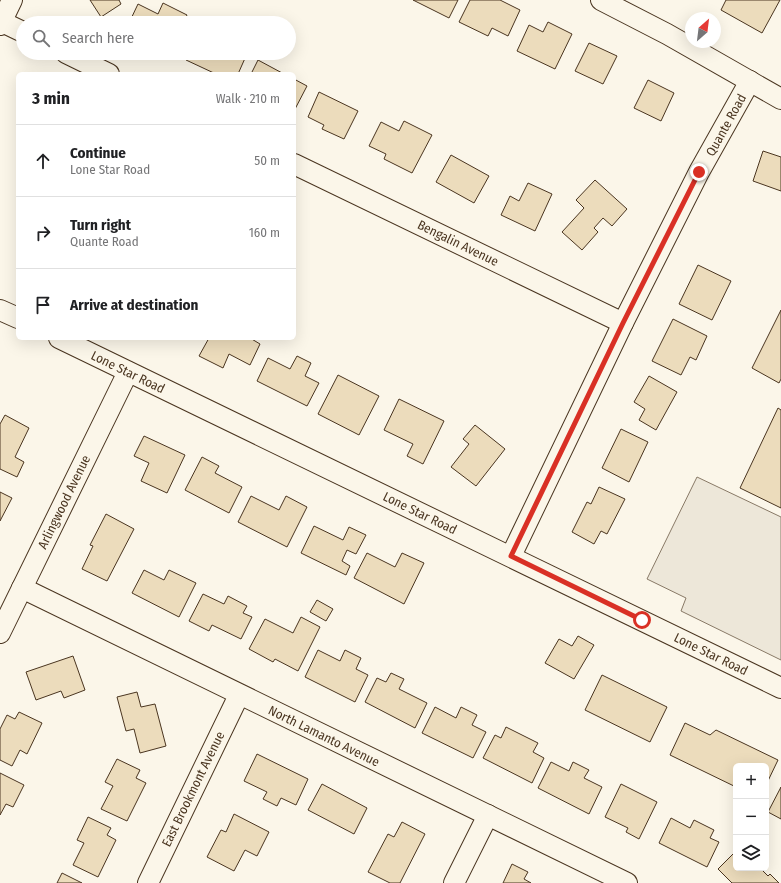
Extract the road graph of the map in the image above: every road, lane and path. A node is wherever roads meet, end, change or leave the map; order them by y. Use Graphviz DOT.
graph roads {
  1 [pos="12,0"];
  2 [pos="601,0"];
  3 [pos="1,23"];
  4 [pos="16,29"];
  5 [pos="80,60"];
  6 [pos="105,72"];
  7 [pos="750,81"];
  8 [pos="781,99"];
  9 [pos="296,165"];
  10 [pos="0,310"];
  11 [pos="16,317"];
  12 [pos="623,323"];
  13 [pos="63,340"];
  14 [pos="128,372"];
  15 [pos="511,556"];
  16 [pos="22,588"];
  17 [pos="0,633"];
  18 [pos="781,688"];
  19 [pos="239,695"];
  20 [pos="488,815"];
  21 [pos="148,883"];
  22 [pos="454,883"];
  23 [pos="627,883"];
  1 -- 3 [label="street"];
  2 -- 7 [label="street"];
  3 -- 4 [label="street"];
  5 -- 6 [label="street"];
  7 -- 8 [label="street"];
  7 -- 12 [label="street, Quante Road"];
  9 -- 12 [label="street, Bengalin Avenue"];
  10 -- 11 [label="street"];
  12 -- 15 [label="street, Quante Road"];
  13 -- 14 [label="street, Lone Star Road"];
  14 -- 15 [label="street, Lone Star Road"];
  14 -- 16 [label="street, Arlingwood Avenue"];
  15 -- 18 [label="street, Lone Star Road"];
  16 -- 17 [label="street, Arlingwood Avenue"];
  16 -- 19 [label="street, North Lamanto Avenue"];
  19 -- 20 [label="street, North Lamanto Avenue"];
  19 -- 21 [label="street, East Brookmont Avenue"];
  20 -- 22 [label="street"];
  20 -- 23 [label="street, North Lamanto Avenue"];
}
